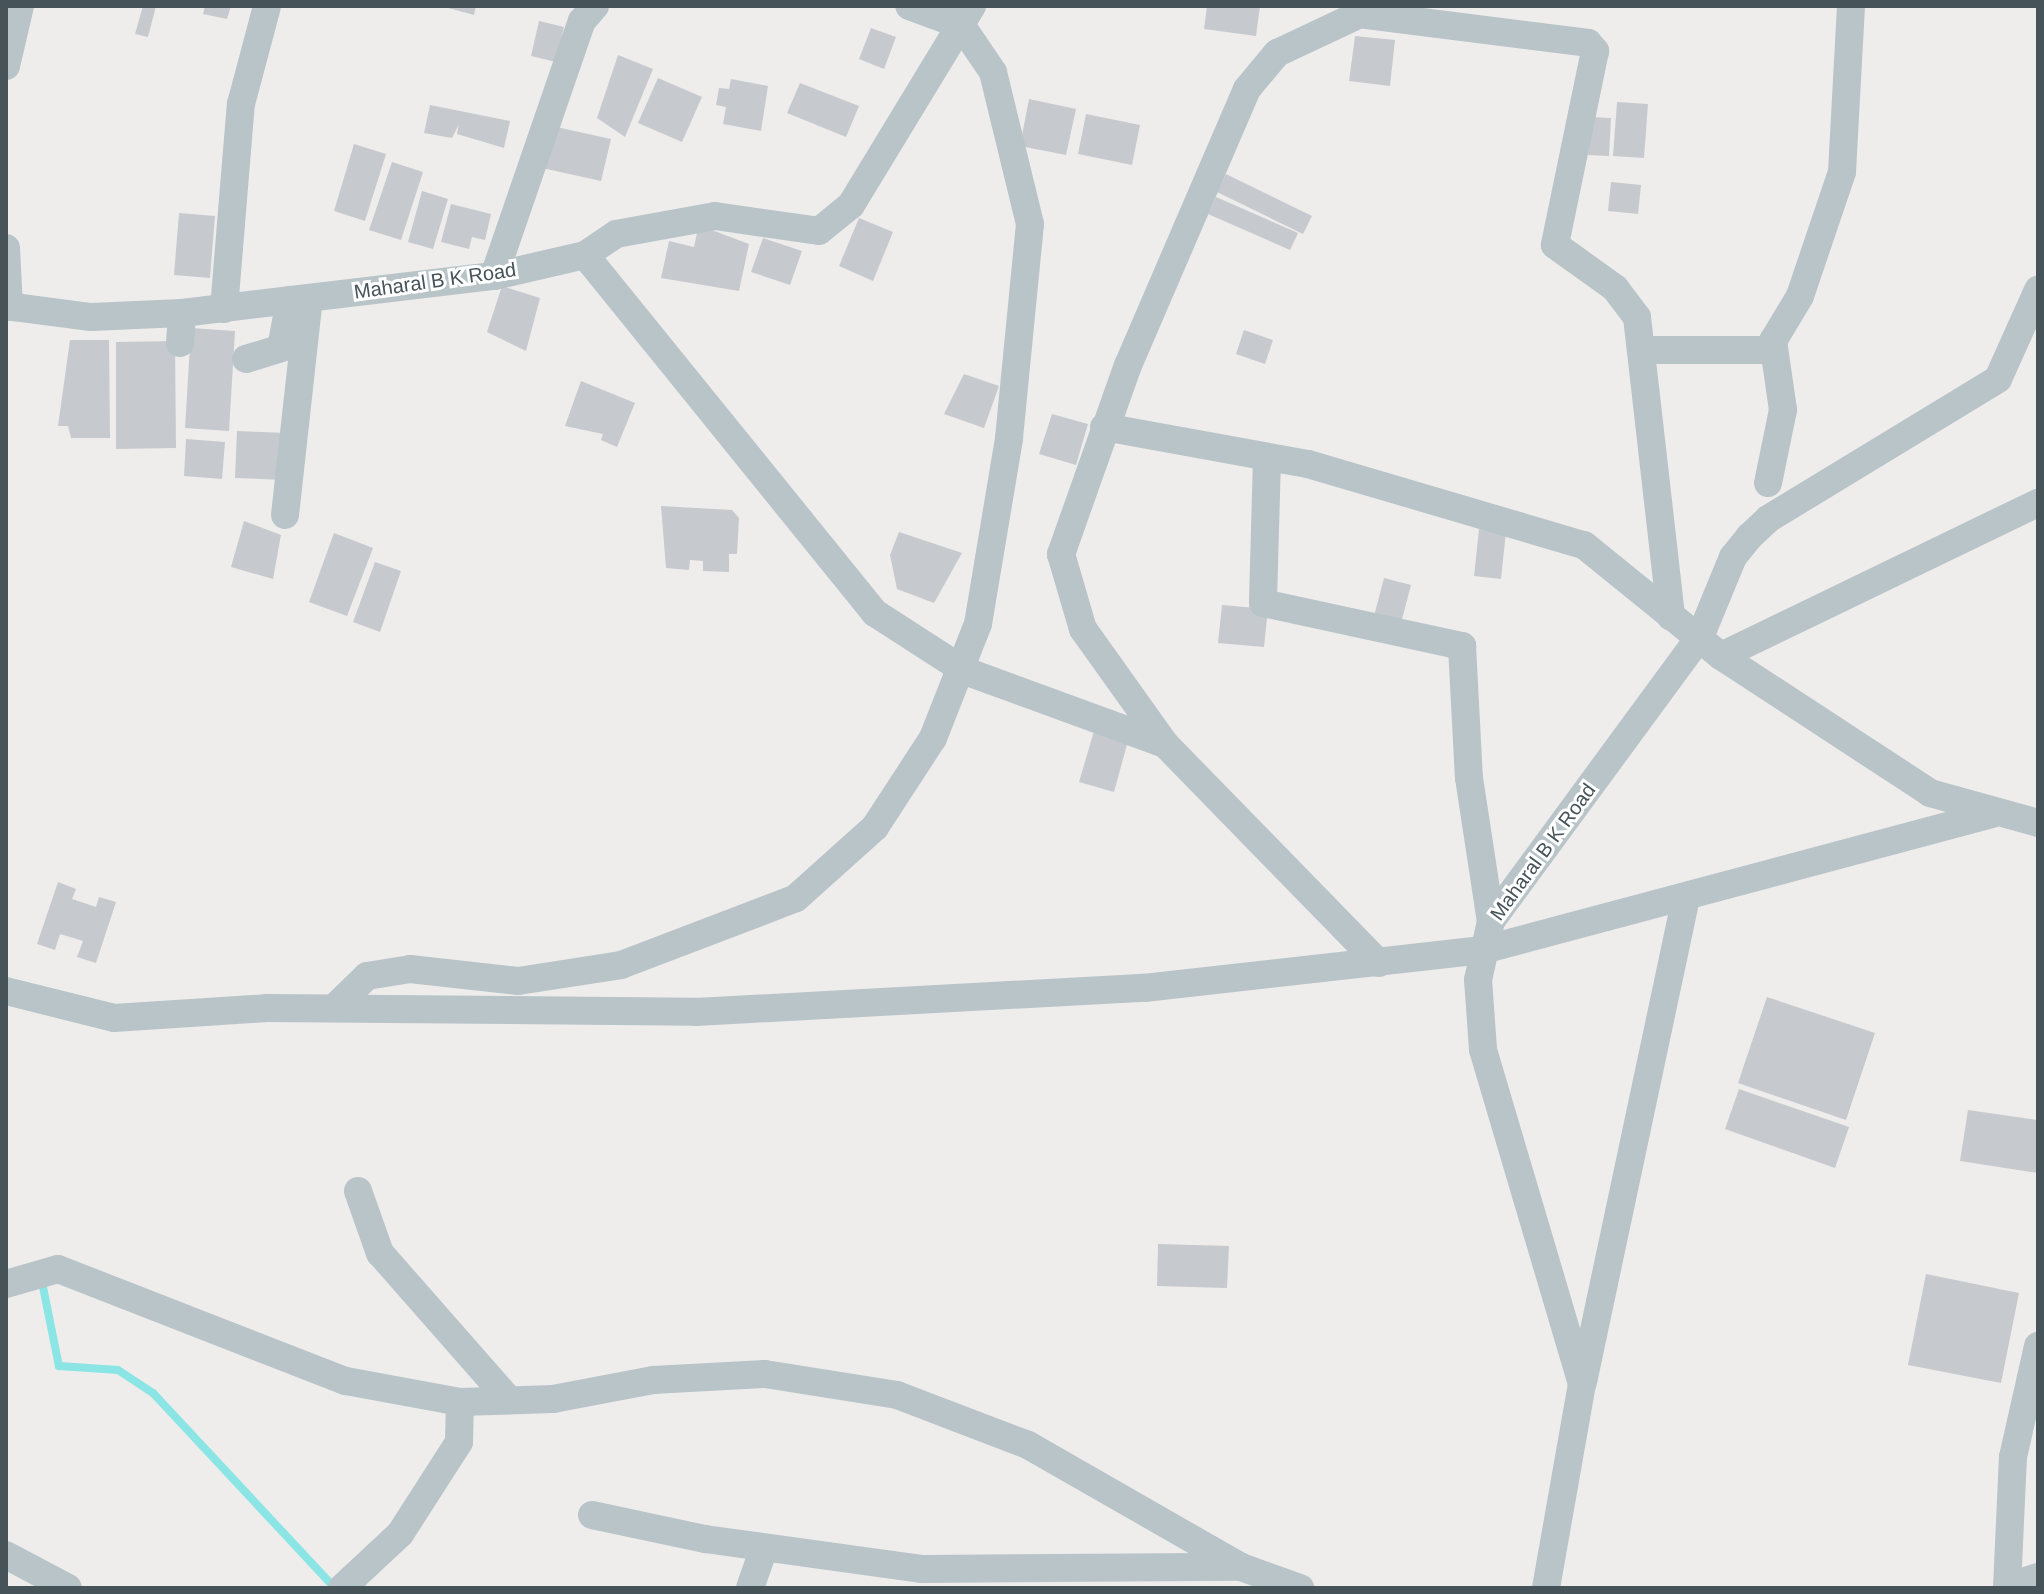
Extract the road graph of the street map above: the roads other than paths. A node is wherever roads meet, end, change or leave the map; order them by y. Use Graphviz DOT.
graph roads {
  1 [pos="20,6"];
  2 [pos="267,6"];
  3 [pos="595,6"];
  4 [pos="909,6"];
  5 [pos="1851,6"];
  6 [pos="1368,10"];
  7 [pos="966,16"];
  8 [pos="6,66"];
  9 [pos="6,248"];
  10 [pos="585,255"];
  11 [pos="494,276"];
  12 [pos="2038,290"];
  13 [pos="299,299"];
  14 [pos="8,306"];
  15 [pos="224,309"];
  16 [pos="182,313"];
  17 [pos="180,343"];
  18 [pos="1646,350"];
  19 [pos="1773,350"];
  20 [pos="246,359"];
  21 [pos="1104,427"];
  22 [pos="1267,458"];
  23 [pos="1768,483"];
  24 [pos="2038,503"];
  25 [pos="285,515"];
  26 [pos="1671,617"];
  27 [pos="1710,647"];
  28 [pos="965,671"];
  29 [pos="1165,744"];
  30 [pos="1992,814"];
  31 [pos="2038,823"];
  32 [pos="1685,901"];
  33 [pos="1491,921"];
  34 [pos="1483,950"];
  35 [pos="1379,963"];
  36 [pos="6,991"];
  37 [pos="334,1008"];
  38 [pos="358,1191"];
  39 [pos="6,1284"];
  40 [pos="2038,1346"];
  41 [pos="1582,1384"];
  42 [pos="509,1400"];
  43 [pos="460,1402"];
  44 [pos="592,1515"];
  45 [pos="764,1548"];
  46 [pos="6,1555"];
  47 [pos="1241,1567"];
  48 [pos="2038,1577"];
  49 [pos="344,1586"];
  50 [pos="68,1588"];
  51 [pos="750,1588"];
  52 [pos="1300,1588"];
  53 [pos="1546,1588"];
  54 [pos="2007,1588"];
  1 -- 8 [label="street"];
  2 -- 15 [label="street"];
  3 -- 11 [label="street"];
  4 -- 7 [label="street"];
  5 -- 19 [label="street"];
  6 -- 18 [label="street"];
  6 -- 21 [label="street"];
  7 -- 10 [label="street, Maharal B K Road"];
  7 -- 28 [label="street"];
  9 -- 14 [label="street"];
  10 -- 11 [label="street, Maharal B K Road"];
  10 -- 28 [label="street"];
  11 -- 13 [label="street, Maharal B K Road"];
  12 -- 27 [label="street, Maharal B K Road"];
  13 -- 15 [label="street, Maharal B K Road"];
  13 -- 20 [label="street"];
  13 -- 25 [label="street"];
  14 -- 16 [label="street, Maharal B K Road"];
  15 -- 16 [label="street, Maharal B K Road"];
  16 -- 17 [label="street"];
  18 -- 19 [label="street"];
  18 -- 26 [label="street"];
  19 -- 23 [label="street"];
  21 -- 22 [label="street"];
  21 -- 29 [label="street"];
  22 -- 26 [label="street"];
  22 -- 33 [label="street"];
  24 -- 27 [label="street"];
  26 -- 27 [label="street"];
  27 -- 30 [label="street"];
  27 -- 33 [label="street, Maharal B K Road"];
  28 -- 29 [label="street"];
  28 -- 37 [label="street"];
  29 -- 35 [label="street"];
  30 -- 31 [label="street"];
  30 -- 32 [label="street"];
  32 -- 34 [label="street"];
  32 -- 41 [label="street"];
  33 -- 34 [label="street, Maharal B K Road"];
  34 -- 35 [label="street"];
  34 -- 41 [label="street, Maharal B K Road"];
  35 -- 37 [label="street"];
  36 -- 37 [label="street"];
  38 -- 42 [label="street"];
  39 -- 43 [label="street"];
  40 -- 54 [label="street"];
  41 -- 53 [label="street, Maharal B K Road"];
  42 -- 43 [label="street"];
  42 -- 47 [label="street"];
  43 -- 49 [label="street"];
  44 -- 45 [label="street"];
  45 -- 47 [label="street"];
  45 -- 51 [label="street"];
  46 -- 50 [label="street"];
  47 -- 52 [label="street"];
  48 -- 54 [label="street"];
}
